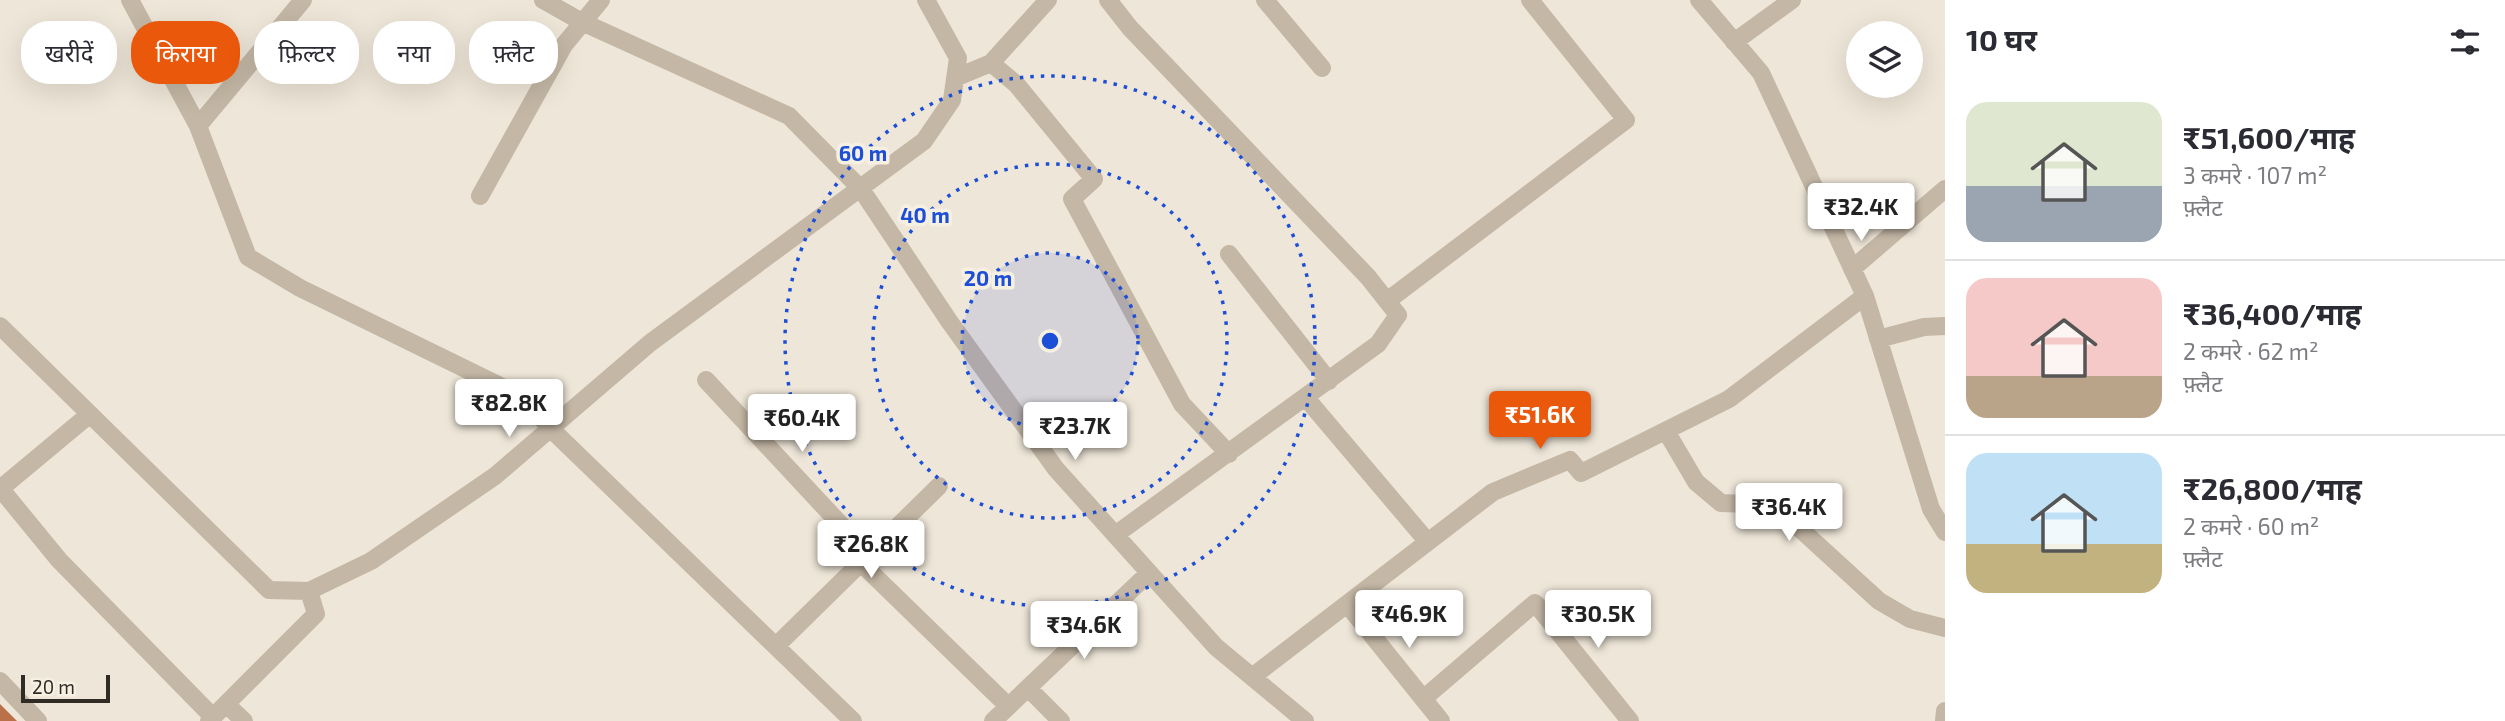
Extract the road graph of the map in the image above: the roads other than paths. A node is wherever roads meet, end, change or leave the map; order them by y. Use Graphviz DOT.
graph roads {
  1 [pos="130,0"];
  2 [pos="303,0"];
  3 [pos="543,0"];
  4 [pos="601,0"];
  5 [pos="926,0"];
  6 [pos="1048,0"];
  7 [pos="1108,0"];
  8 [pos="1265,0"];
  9 [pos="1530,0"];
  10 [pos="1699,0"];
  11 [pos="1792,0"];
  12 [pos="582,22"];
  13 [pos="1734,41"];
  14 [pos="991,63"];
  15 [pos="1322,68"];
  16 [pos="955,78"];
  17 [pos="198,126"];
  18 [pos="861,189"];
  19 [pos="1945,189"];
  20 [pos="480,196"];
  21 [pos="1229,254"];
  22 [pos="1852,269"];
  23 [pos="1865,296"];
  24 [pos="1387,301"];
  25 [pos="0,326"];
  26 [pos="1945,326"];
  27 [pos="1878,339"];
  28 [pos="706,380"];
  29 [pos="1329,381"];
  30 [pos="1306,398"];
  31 [pos="90,414"];
  32 [pos="551,429"];
  33 [pos="1666,431"];
  34 [pos="1228,454"];
  35 [pos="939,486"];
  36 [pos="0,489"];
  37 [pos="1945,532"];
  38 [pos="1115,535"];
  39 [pos="1427,541"];
  40 [pos="865,559"];
  41 [pos="1149,573"];
  42 [pos="309,592"];
  43 [pos="1347,604"];
  44 [pos="1945,628"];
  45 [pos="776,646"];
  46 [pos="1252,677"];
  47 [pos="0,681"];
  48 [pos="1028,688"];
  49 [pos="1423,699"];
  50 [pos="226,704"];
  51 [pos="1008,706"];
  52 [pos="1945,711"];
  53 [pos="211,719"];
  54 [pos="38,721"];
  55 [pos="244,721"];
  56 [pos="853,721"];
  57 [pos="993,721"];
  58 [pos="1061,721"];
  59 [pos="1305,721"];
  60 [pos="1441,721"];
  61 [pos="1630,721"];
  62 [pos="1944,721"];
  1 -- 17 [label="street"];
  2 -- 17 [label="street"];
  3 -- 12 [label="street"];
  4 -- 12 [label="street"];
  5 -- 16 [label="street"];
  6 -- 14 [label="street"];
  7 -- 24 [label="street"];
  8 -- 15 [label="street"];
  9 -- 24 [label="street"];
  10 -- 13 [label="street"];
  11 -- 13 [label="street"];
  12 -- 18 [label="street"];
  12 -- 20 [label="street"];
  13 -- 22 [label="street"];
  14 -- 16 [label="street"];
  14 -- 34 [label="street"];
  16 -- 18 [label="street"];
  17 -- 32 [label="street"];
  18 -- 32 [label="street"];
  18 -- 38 [label="street"];
  19 -- 22 [label="street"];
  21 -- 29 [label="street"];
  22 -- 23 [label="street"];
  23 -- 27 [label="street"];
  23 -- 33 [label="street"];
  24 -- 29 [label="street"];
  25 -- 31 [label="street"];
  26 -- 27 [label="street"];
  27 -- 37 [label="street"];
  28 -- 40 [label="street"];
  29 -- 30 [label="street"];
  30 -- 34 [label="street"];
  30 -- 39 [label="street"];
  31 -- 36 [label="street"];
  31 -- 42 [label="street"];
  32 -- 42 [label="street"];
  32 -- 45 [label="street"];
  33 -- 39 [label="street"];
  33 -- 44 [label="street"];
  34 -- 38 [label="street"];
  35 -- 40 [label="street"];
  36 -- 53 [label="street"];
  38 -- 41 [label="street"];
  39 -- 43 [label="street"];
  40 -- 45 [label="street"];
  40 -- 51 [label="street"];
  41 -- 46 [label="street"];
  41 -- 48 [label="street"];
  42 -- 50 [label="street"];
  43 -- 46 [label="street"];
  43 -- 49 [label="street"];
  45 -- 56 [label="street"];
  46 -- 59 [label="street"];
  47 -- 54 [label="street"];
  48 -- 51 [label="street"];
  48 -- 58 [label="street"];
  49 -- 60 [label="street"];
  49 -- 61 [label="street"];
  50 -- 53 [label="street"];
  50 -- 55 [label="street"];
  51 -- 57 [label="street"];
  52 -- 62 [label="street"];
}
